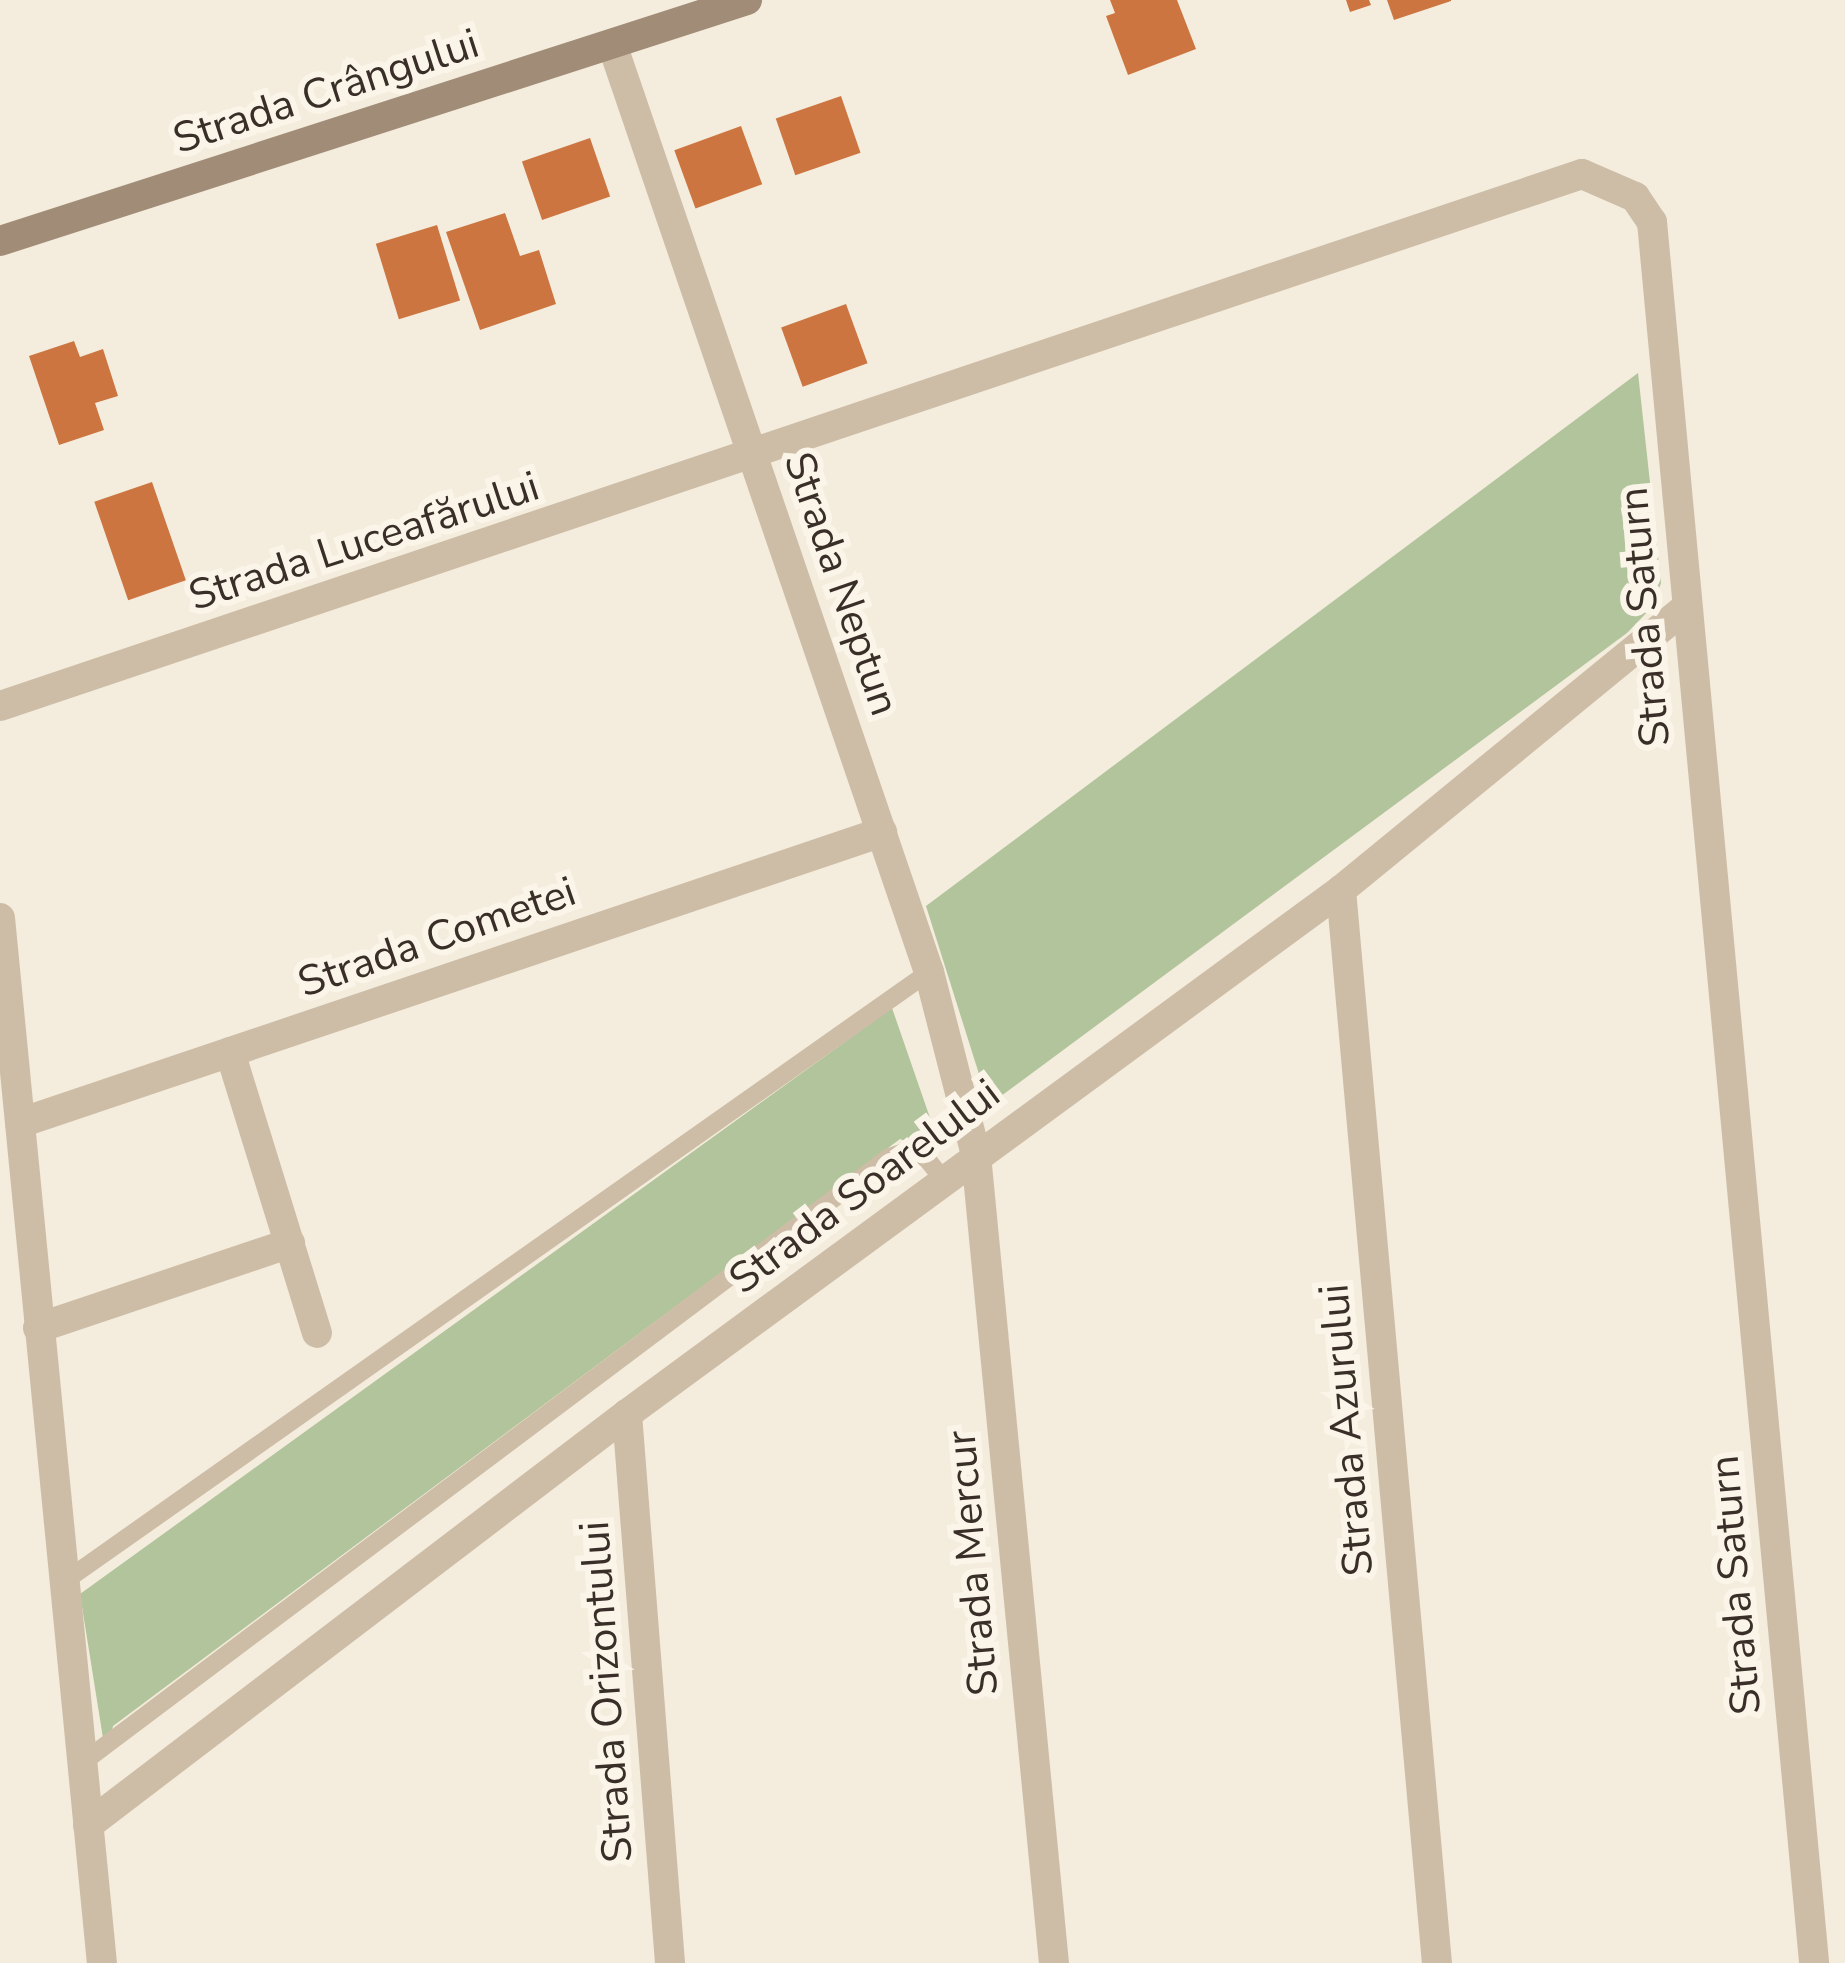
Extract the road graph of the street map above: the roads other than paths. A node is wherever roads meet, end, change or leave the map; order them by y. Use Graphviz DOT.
graph roads {
  1 [pos="747,0"];
  2 [pos="612,44"];
  3 [pos="0,242"];
  4 [pos="754,458"];
  5 [pos="1686,608"];
  6 [pos="0,706"];
  7 [pos="882,832"];
  8 [pos="1341,890"];
  9 [pos="0,918"];
  10 [pos="929,972"];
  11 [pos="230,1052"];
  12 [pos="20,1123"];
  13 [pos="976,1155"];
  14 [pos="946,1183"];
  15 [pos="290,1243"];
  16 [pos="38,1328"];
  17 [pos="317,1333"];
  18 [pos="628,1414"];
  19 [pos="65,1582"];
  20 [pos="82,1763"];
  21 [pos="88,1825"];
  22 [pos="102,1963"];
  23 [pos="670,1963"];
  24 [pos="1054,1963"];
  25 [pos="1437,1963"];
  26 [pos="1814,1963"];
  1 -- 2 [label="main road, Strada Crângului"];
  2 -- 3 [label="main road, Strada Crângului"];
  2 -- 4 [label="street, Strada Neptun"];
  4 -- 5 [label="street, Strada Saturn"];
  4 -- 6 [label="street, Strada Luceafărului"];
  4 -- 7 [label="street, Strada Neptun"];
  5 -- 8 [label="street, Strada Soarelului"];
  5 -- 26 [label="street, Strada Saturn"];
  7 -- 10 [label="street, Strada Neptun"];
  7 -- 11 [label="street, Strada Cometei"];
  8 -- 13 [label="street, Strada Soarelului"];
  8 -- 25 [label="street, Strada Azurului"];
  9 -- 12 [label="street"];
  10 -- 13 [label="street, Strada Neptun"];
  10 -- 19 [label="lane"];
  11 -- 12 [label="street, Strada Cometei"];
  11 -- 15 [label="street"];
  12 -- 16 [label="street"];
  13 -- 14 [label="street, Strada Soarelului"];
  13 -- 24 [label="street, Strada Mercur"];
  14 -- 18 [label="street, Strada Soarelului"];
  14 -- 20 [label="lane"];
  15 -- 16 [label="street"];
  15 -- 17 [label="street"];
  16 -- 19 [label="street"];
  18 -- 21 [label="street, Strada Soarelului"];
  18 -- 23 [label="street, Strada Orizontului"];
  19 -- 20 [label="street"];
  20 -- 21 [label="street"];
  21 -- 22 [label="street"];
}
